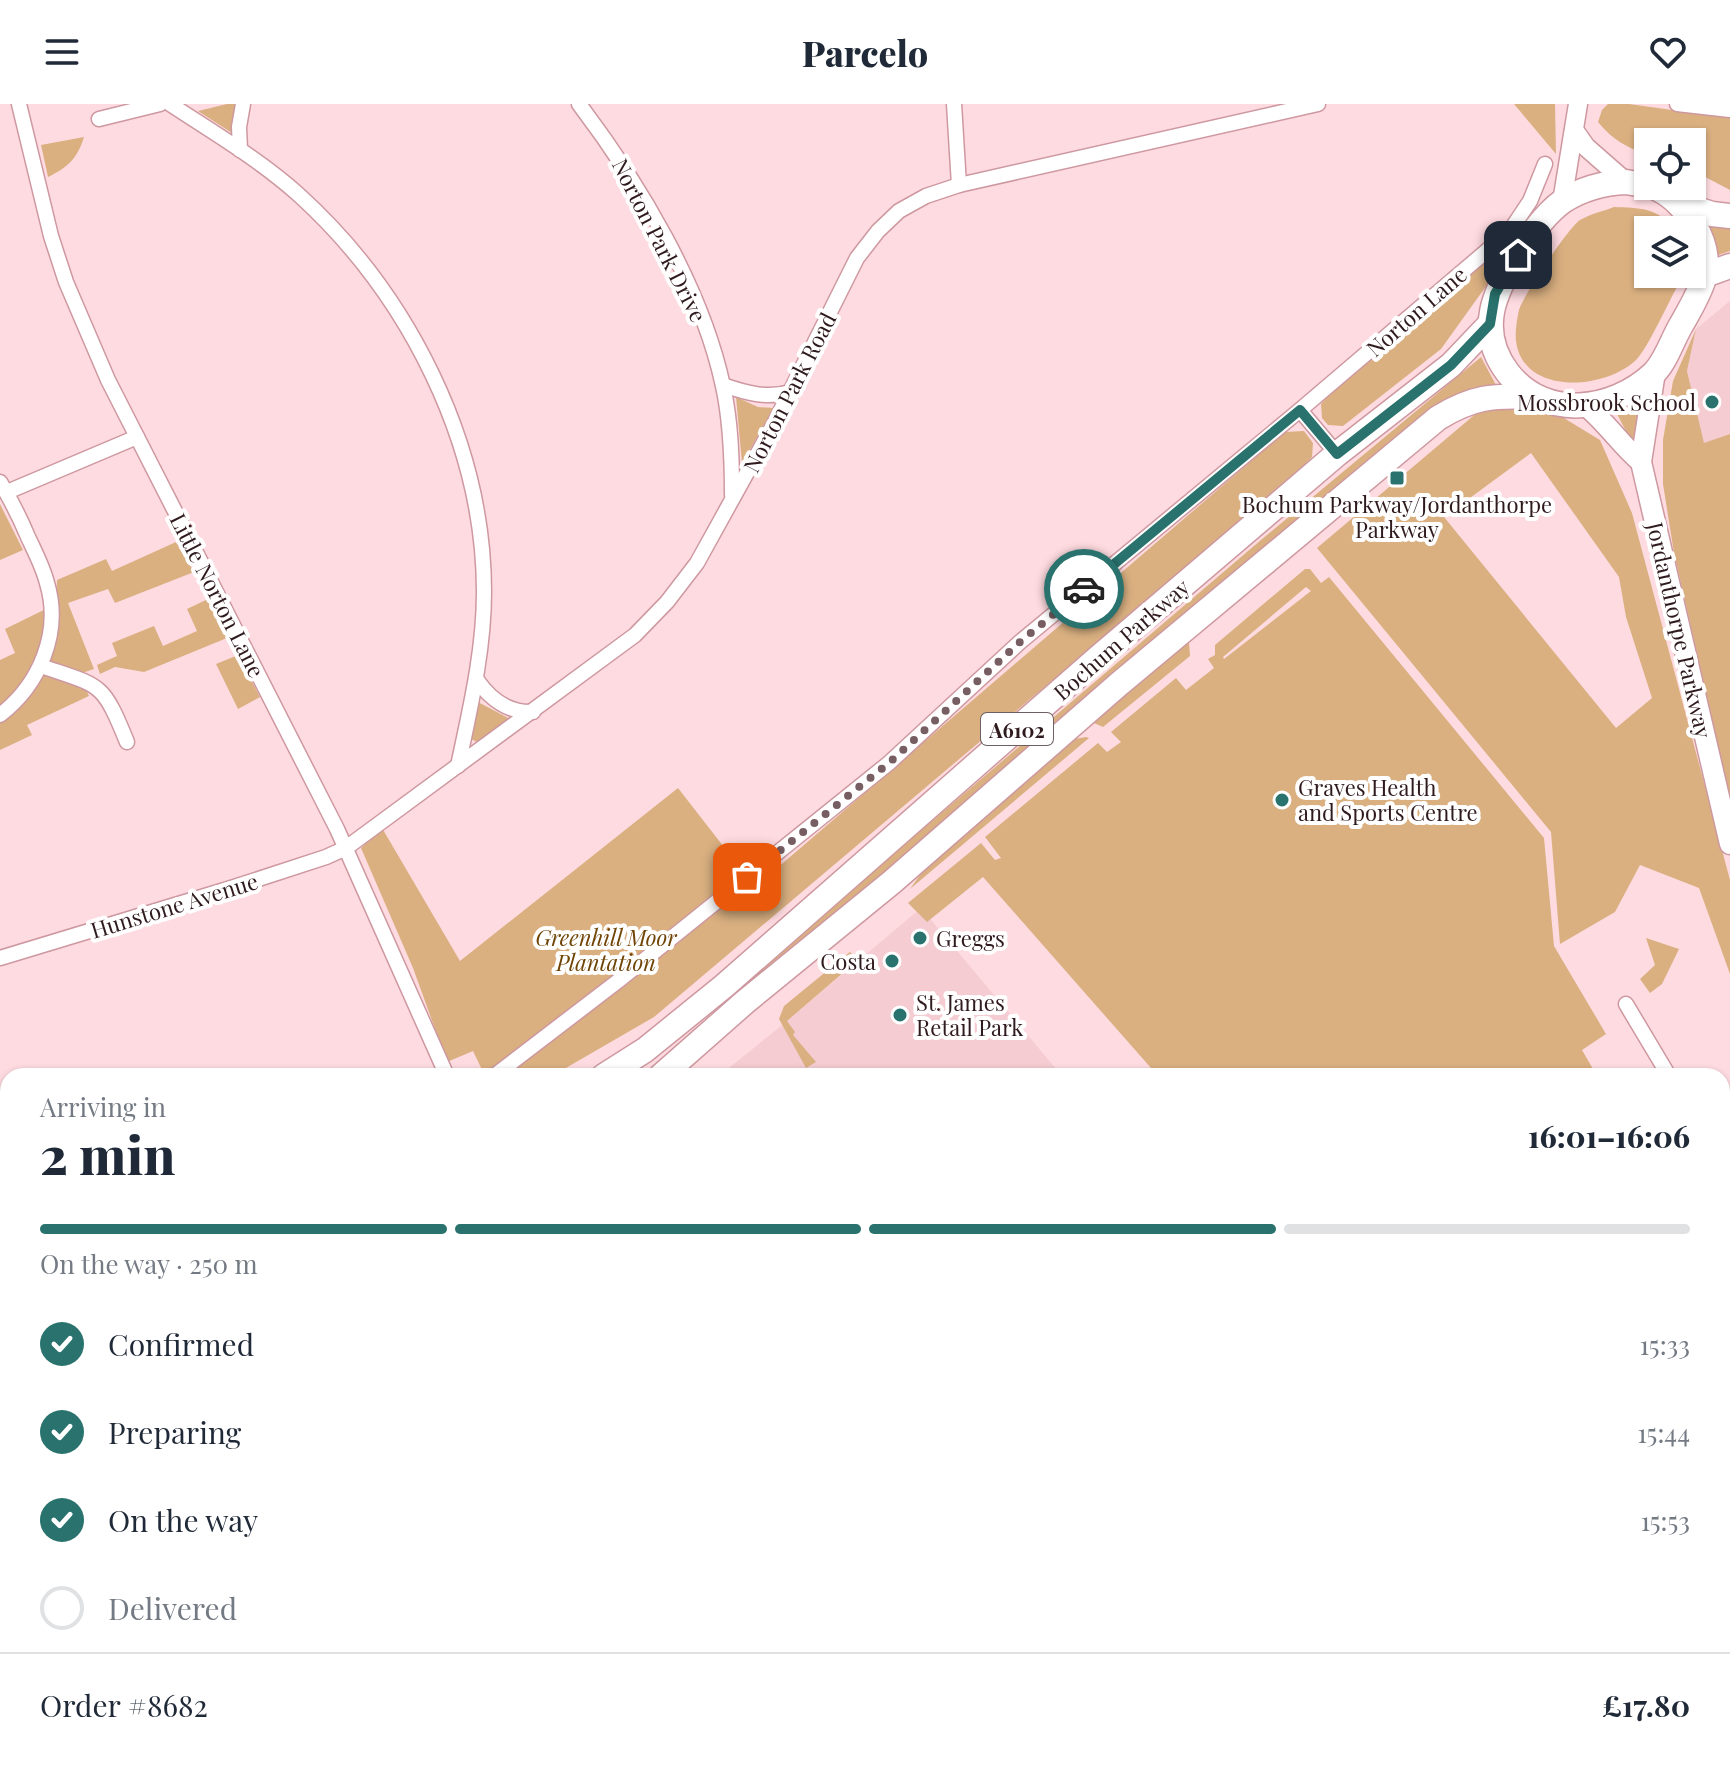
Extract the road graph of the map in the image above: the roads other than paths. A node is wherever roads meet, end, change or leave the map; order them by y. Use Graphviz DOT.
graph roads {
  1 [pos="19,104"];
  2 [pos="160,104"];
  3 [pos="170,104"];
  4 [pos="243,104"];
  5 [pos="579,104"];
  6 [pos="954,104"];
  7 [pos="1318,104"];
  8 [pos="1578,104"];
  9 [pos="1677,104"];
  10 [pos="1730,110"];
  11 [pos="99,119"];
  12 [pos="1574,130"];
  13 [pos="240,150"];
  14 [pos="1545,164"];
  15 [pos="1626,182"];
  16 [pos="959,185"];
  17 [pos="1562,202"];
  18 [pos="1678,203"];
  19 [pos="1687,216"];
  20 [pos="1730,216"];
  21 [pos="1730,266"];
  22 [pos="1706,275"];
  23 [pos="1700,288"];
  24 [pos="1490,324"];
  25 [pos="1655,372"];
  26 [pos="723,385"];
  27 [pos="791,392"];
  28 [pos="1533,397"];
  29 [pos="1585,405"];
  30 [pos="1300,410"];
  31 [pos="137,437"];
  32 [pos="1337,454"];
  33 [pos="1641,462"];
  34 [pos="3,487"];
  35 [pos="732,500"];
  36 [pos="41,666"];
  37 [pos="477,680"];
  38 [pos="533,712"];
  39 [pos="0,715"];
  40 [pos="127,742"];
  41 [pos="458,766"];
  42 [pos="1730,844"];
  43 [pos="346,848"];
  44 [pos="0,958"];
  45 [pos="1626,1004"];
  46 [pos="443,1068"];
  47 [pos="504,1068"];
  48 [pos="617,1068"];
  49 [pos="670,1068"];
  50 [pos="1664,1068"];
  1 -- 31 [label="street, Little Norton Lane"];
  2 -- 11 [label="street"];
  3 -- 13 [label="street"];
  4 -- 13 [label="street"];
  5 -- 26 [label="street, Norton Park Drive"];
  6 -- 16 [label="street"];
  7 -- 16 [label="street, Norton Park Road"];
  8 -- 12 [label="street"];
  9 -- 10 [label="street"];
  12 -- 15 [label="street"];
  12 -- 17 [label="street"];
  13 -- 37 [label="street"];
  14 -- 30 [label="street, Norton Lane"];
  15 -- 17 [label="highway"];
  15 -- 18 [label="highway"];
  16 -- 27 [label="street, Norton Park Road"];
  17 -- 24 [label="highway"];
  18 -- 19 [label="highway"];
  18 -- 20 [label="highway"];
  21 -- 22 [label="highway"];
  23 -- 25 [label="highway"];
  24 -- 28 [label="highway"];
  24 -- 32 [label="highway, Bochum Parkway / A6102"];
  25 -- 29 [label="highway"];
  25 -- 33 [label="main road, Jordanthorpe Parkway"];
  26 -- 27 [label="street"];
  26 -- 35 [label="street, Norton Park Drive"];
  27 -- 35 [label="street, Norton Park Road"];
  28 -- 29 [label="highway"];
  28 -- 49 [label="highway, Bochum Parkway / A6102"];
  29 -- 33 [label="main road"];
  30 -- 32 [label="street"];
  30 -- 47 [label="street, Norton Lane"];
  31 -- 34 [label="street"];
  31 -- 43 [label="street, Little Norton Lane"];
  32 -- 48 [label="highway, Bochum Parkway / A6102"];
  33 -- 42 [label="main road, Jordanthorpe Parkway"];
  34 -- 36 [label="street"];
  35 -- 38 [label="street, Norton Park Road"];
  36 -- 39 [label="street"];
  36 -- 40 [label="street"];
  37 -- 38 [label="street"];
  37 -- 41 [label="street"];
  38 -- 41 [label="street, Norton Park Road"];
  41 -- 43 [label="street, Norton Park Road"];
  43 -- 44 [label="street, Hunstone Avenue"];
  43 -- 46 [label="street, Little Norton Lane"];
  45 -- 50 [label="street"];
}
